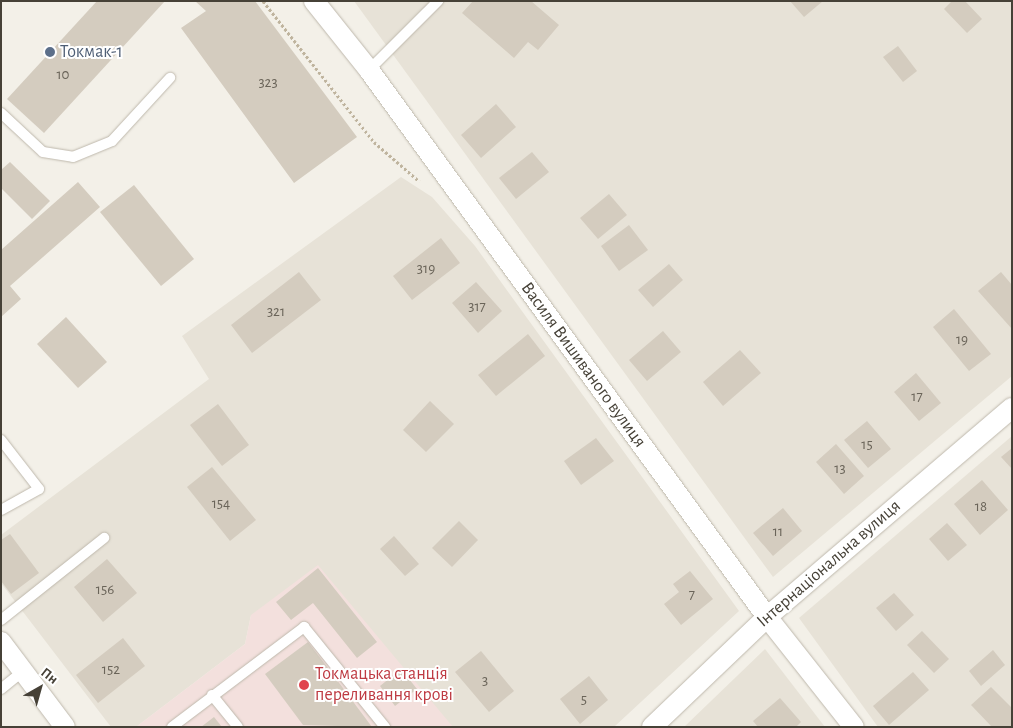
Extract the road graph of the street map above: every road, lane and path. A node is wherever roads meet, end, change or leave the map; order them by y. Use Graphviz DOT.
graph roads {
  1 [pos="263,1"];
  2 [pos="314,1"];
  3 [pos="438,1"];
  4 [pos="370,70"];
  5 [pos="170,78"];
  6 [pos="1,112"];
  7 [pos="424,185"];
  8 [pos="1012,408"];
  9 [pos="1,440"];
  10 [pos="1,510"];
  11 [pos="104,538"];
  12 [pos="767,617"];
  13 [pos="1,620"];
  14 [pos="1,642"];
  15 [pos="23,671"];
  16 [pos="1,689"];
  17 [pos="212,695"];
  18 [pos="65,727"];
  19 [pos="172,727"];
  20 [pos="238,727"];
  21 [pos="384,727"];
  22 [pos="652,727"];
  23 [pos="854,727"];
  1 -- 7 [label="path"];
  2 -- 4 [label="street, Василя Вишиваного вулиця"];
  3 -- 4 [label="lane"];
  4 -- 12 [label="street, Василя Вишиваного вулиця"];
  5 -- 6 [label="lane"];
  8 -- 12 [label="street, Інтернаціональна вулиця"];
  9 -- 10 [label="lane"];
  11 -- 13 [label="lane"];
  12 -- 22 [label="street, Інтернаціональна вулиця"];
  12 -- 23 [label="street, Василя Вишиваного вулиця"];
  14 -- 15 [label="street"];
  15 -- 16 [label="lane"];
  15 -- 18 [label="street"];
  17 -- 19 [label="lane"];
  17 -- 20 [label="lane"];
  17 -- 21 [label="lane"];
}
